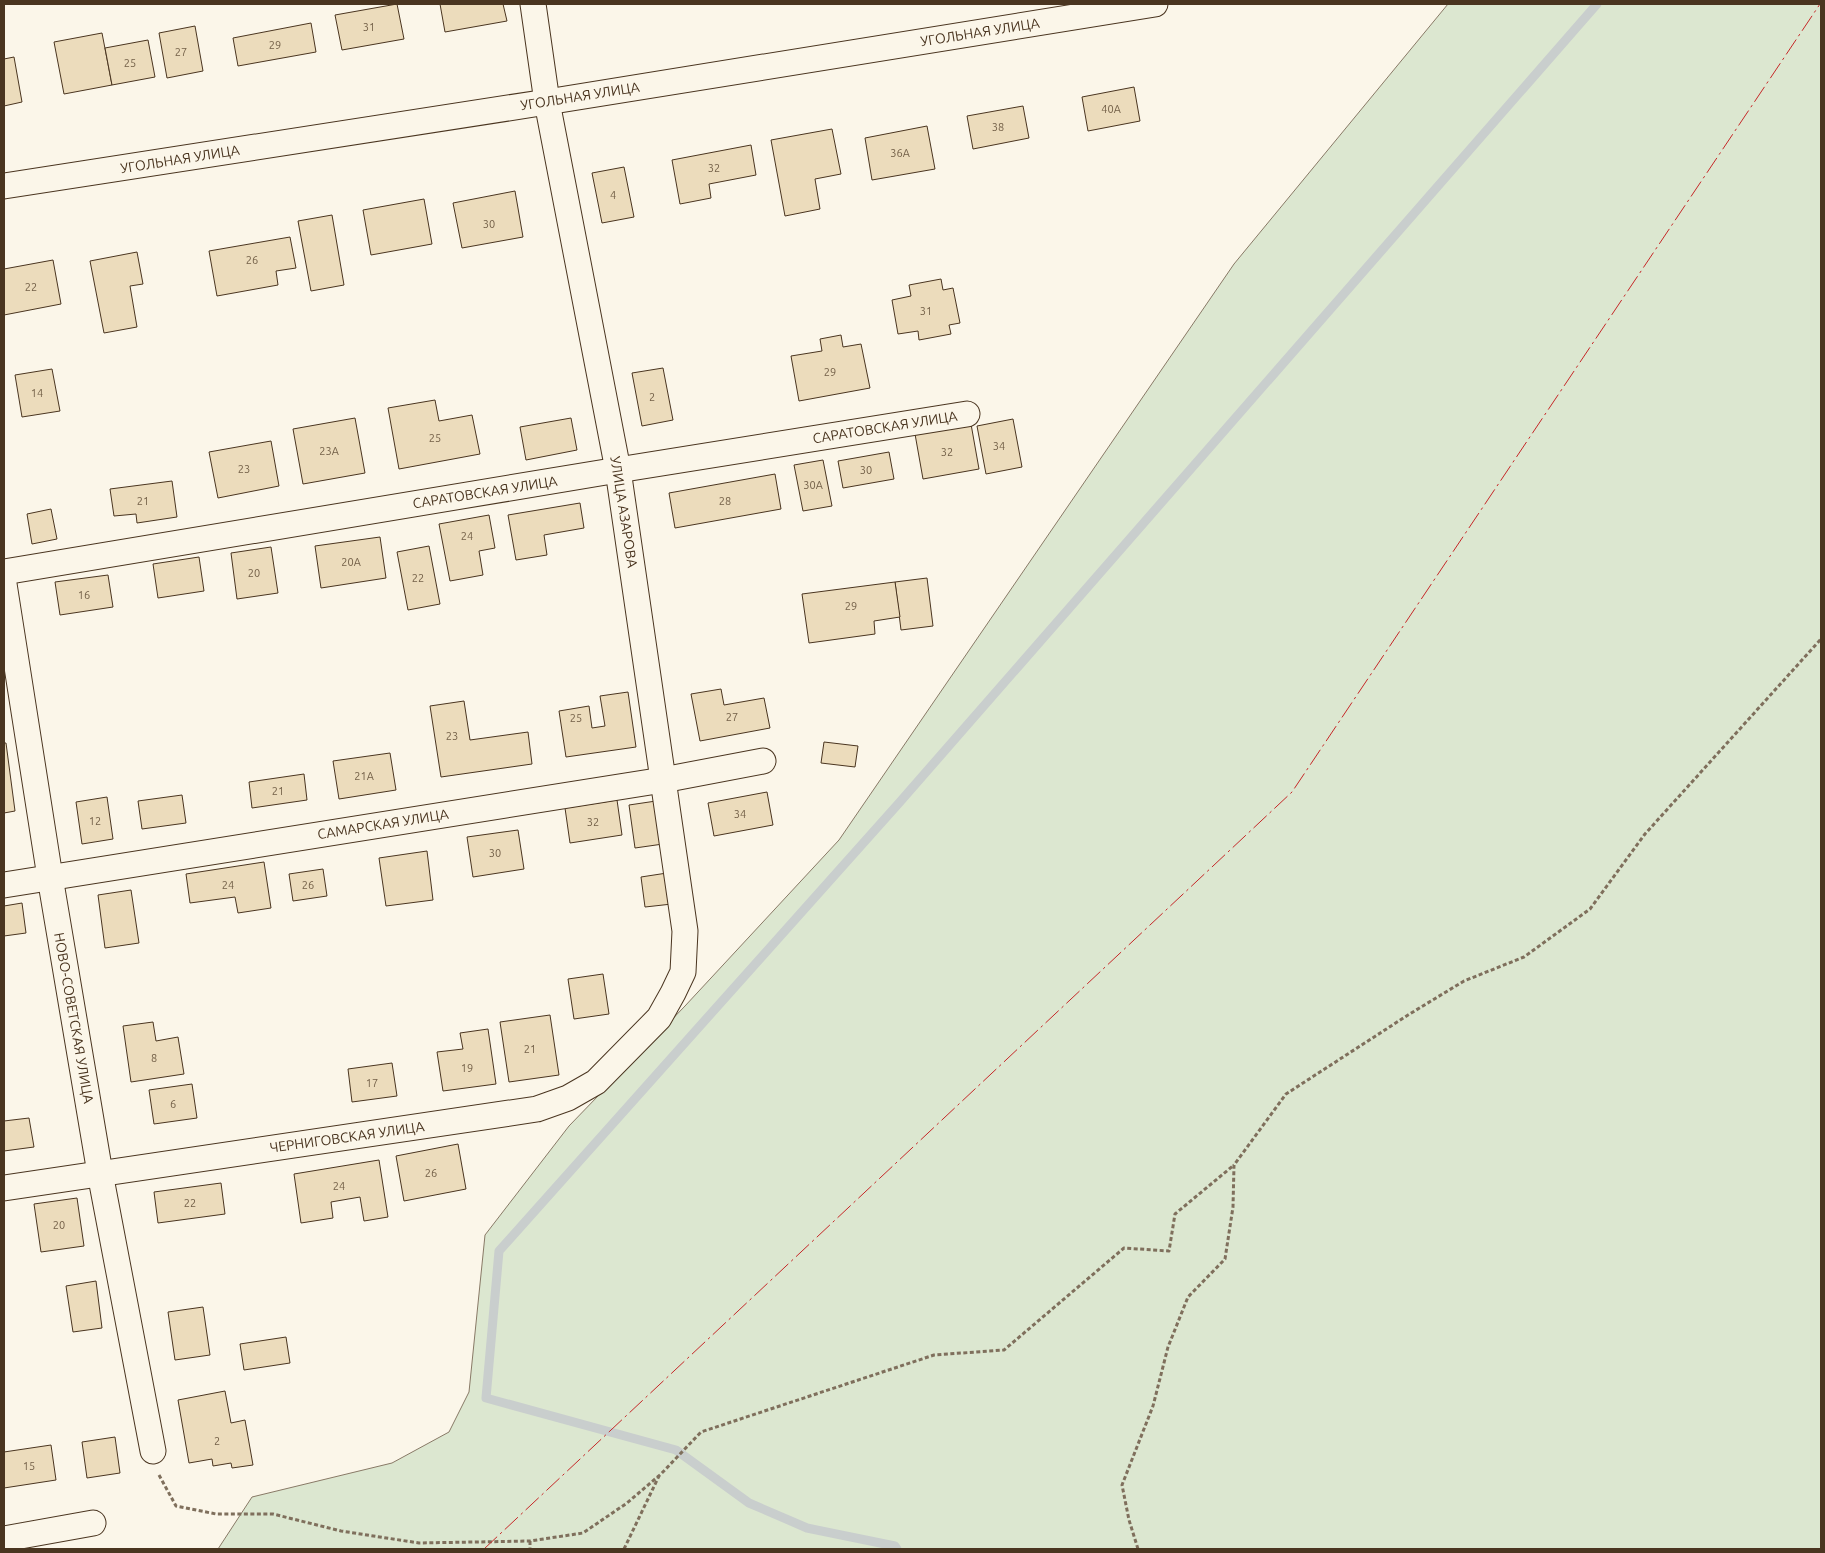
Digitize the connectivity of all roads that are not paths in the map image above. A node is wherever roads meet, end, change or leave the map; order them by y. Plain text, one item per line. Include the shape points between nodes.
1 (533, 4) edge
2 (1148, 4) edge
3 (547, 102) junction
4 (4, 186) edge
5 (967, 414) dead end
6 (618, 470) junction
7 (4, 572) edge
8 (4, 584) edge
9 (763, 762) dead end
10 (663, 780) junction
11 (50, 878) junction
12 (4, 884) edge
13 (659, 1018) joint
14 (100, 1173) junction
15 (4, 1188) edge
16 (155, 1460) road end
17 (93, 1523) dead end
18 (4, 1539) edge

1 - 3 street, УЛИЦА АЗАРОВА
2 - 3 street, УГОЛЬНАЯ УЛИЦА
3 - 4 street, УГОЛЬНАЯ УЛИЦА
3 - 6 street, УЛИЦА АЗАРОВА
5 - 6 street, САРАТОВСКАЯ УЛИЦА
6 - 7 street, САРАТОВСКАЯ УЛИЦА
6 - 10 street, УЛИЦА АЗАРОВА
8 - 11 street, НОВО-СОВЕТСКАЯ УЛИЦА
9 - 10 street, САМАРСКАЯ УЛИЦА
10 - 11 street, САМАРСКАЯ УЛИЦА
10 - 13 street, УЛИЦА АЗАРОВА via 685,931 683,972
11 - 12 street, САМАРСКАЯ УЛИЦА
11 - 14 street, НОВО-СОВЕТСКАЯ УЛИЦА
13 - 14 street, ЧЕРНИГОВСКАЯ УЛИЦА via 596,1082 568,1098 537,1109
14 - 15 street, ЧЕРНИГОВСКАЯ УЛИЦА
14 - 16 street, НОВО-СОВЕТСКАЯ УЛИЦА
17 - 18 street

